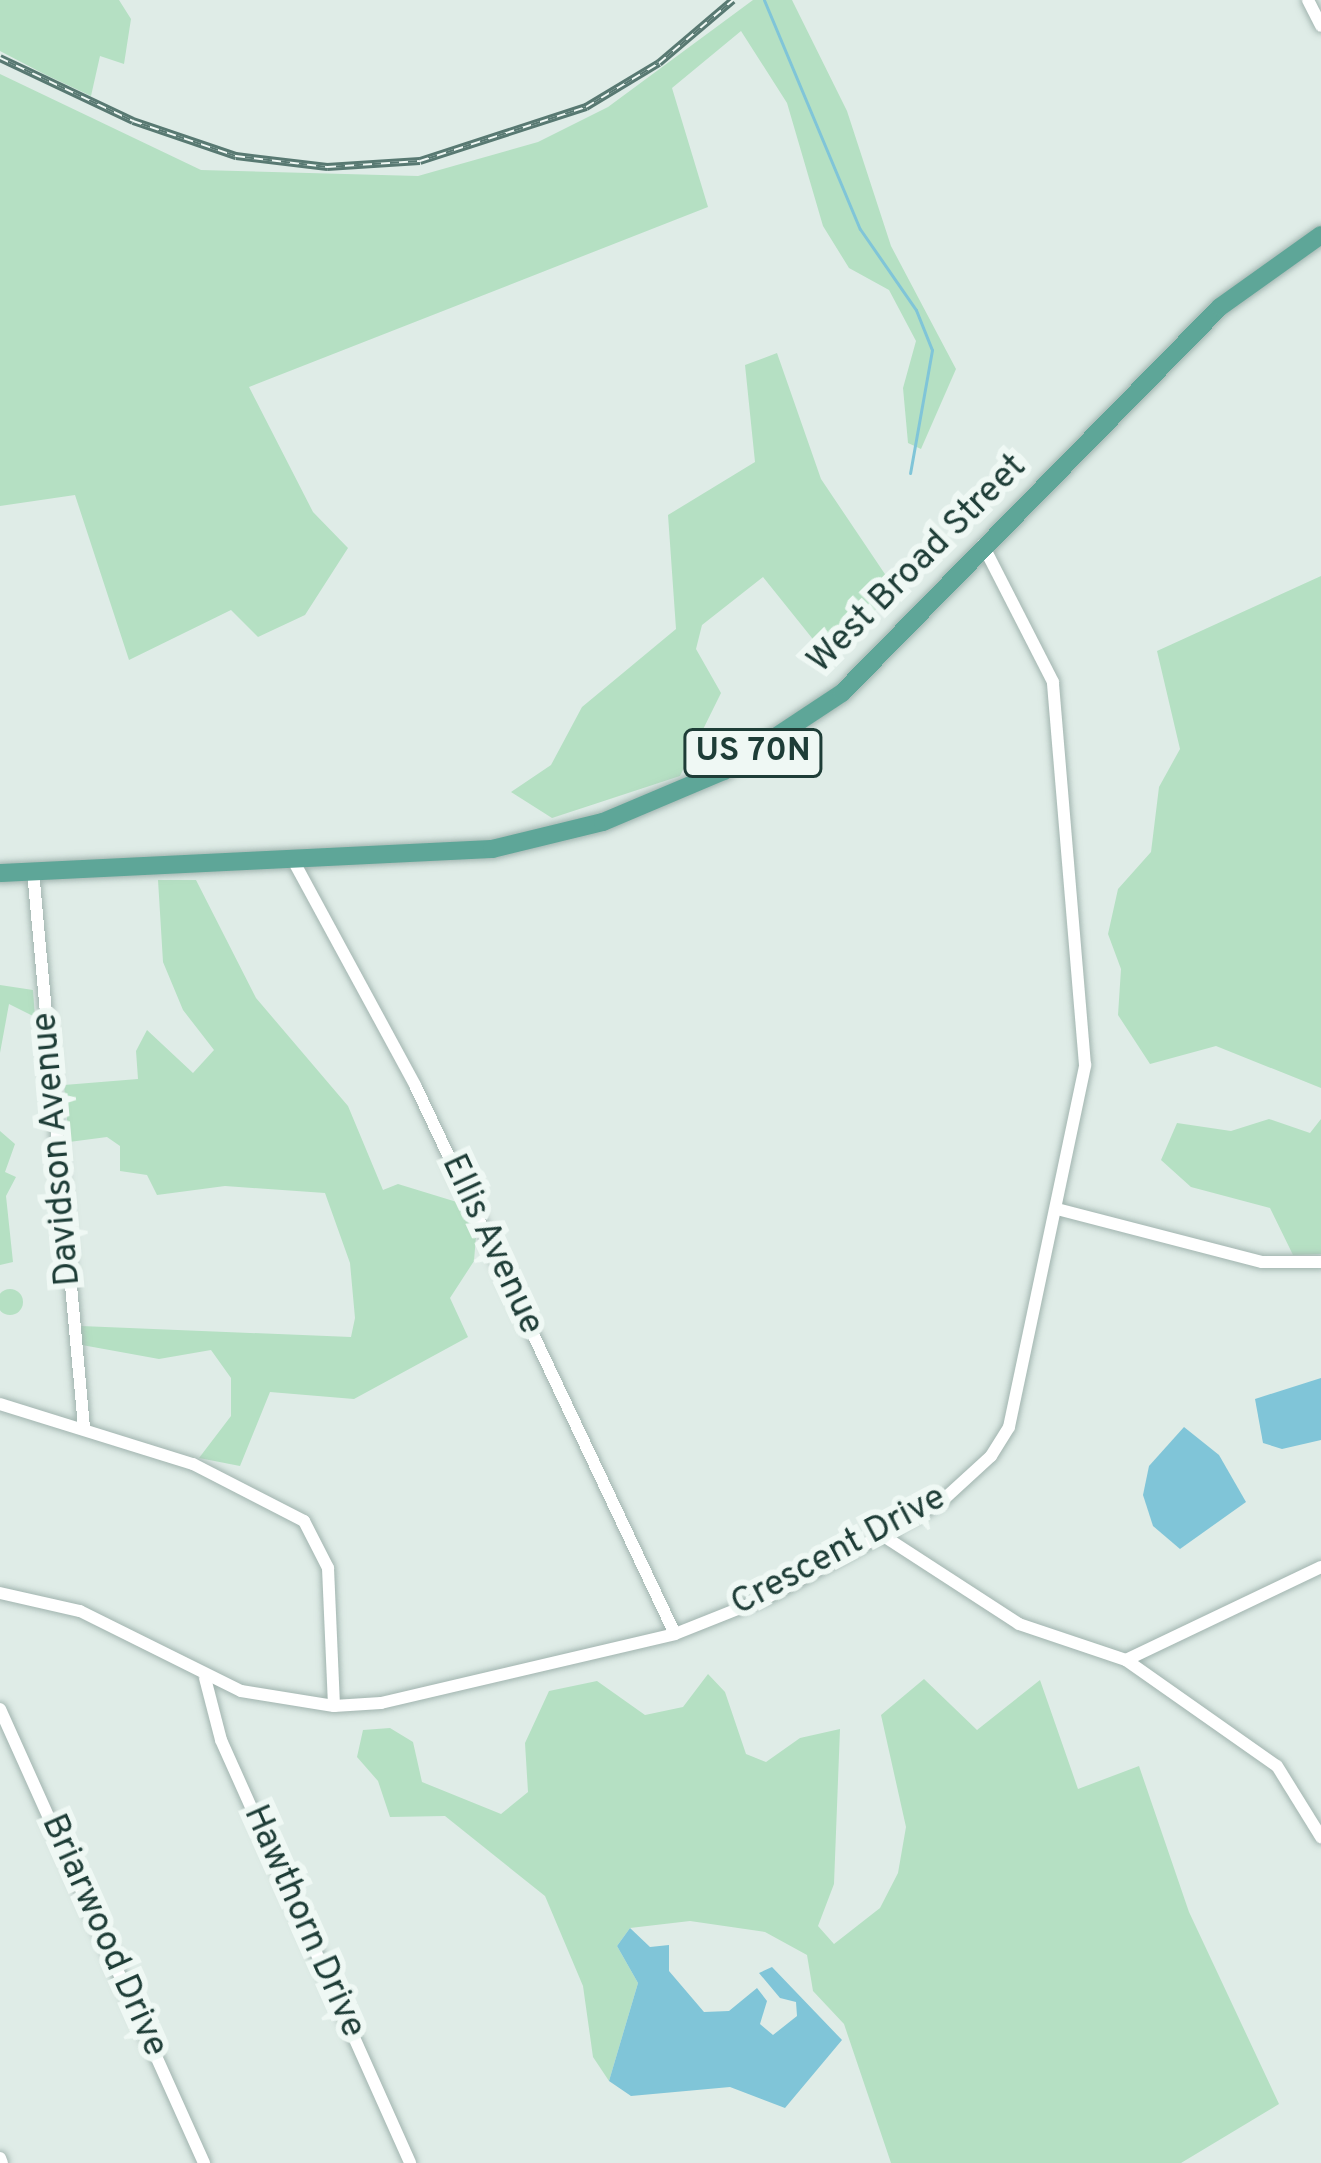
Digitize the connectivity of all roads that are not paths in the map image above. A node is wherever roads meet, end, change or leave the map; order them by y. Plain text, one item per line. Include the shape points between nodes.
1 (1308, 0) edge
2 (1321, 26) edge
3 (1321, 236) edge
4 (983, 545) junction
5 (293, 862) junction
6 (33, 872) junction
7 (0, 873) edge
8 (1057, 1209) junction
9 (1321, 1262) edge
10 (0, 1404) edge
11 (84, 1427) junction
12 (882, 1534) junction
13 (1321, 1567) edge
14 (0, 1593) edge
15 (675, 1634) junction
16 (1126, 1660) junction
17 (205, 1678) junction
18 (334, 1706) junction
19 (0, 1709) edge
20 (1321, 1837) edge
21 (205, 2163) edge
22 (410, 2163) edge

1 - 2 street
3 - 4 main road, West Broad Street / US 70N via 1220,307
4 - 5 main road, West Broad Street / US 70N via 842,693 684,789 603,822 492,849
4 - 8 street, Crescent Drive via 1053,682 1064,752 1085,1065
5 - 6 main road, West Broad Street / US 70N
5 - 15 street, Ellis Avenue via 415,1085
6 - 7 main road, West Broad Street / US 70N
6 - 11 street, Davidson Avenue
8 - 9 street via 1262,1262
8 - 12 street, Crescent Drive via 1009,1427 970,1479
10 - 11 street
11 - 18 street via 193,1464 304,1521 328,1568
12 - 15 street, Crescent Drive via 769,1597
12 - 16 street via 1018,1624
13 - 16 street
14 - 17 street, Crescent Drive via 80,1611
15 - 18 street, Crescent Drive
16 - 20 street via 1277,1766
17 - 18 street, Crescent Drive via 278,1701
17 - 22 street, Hawthorn Drive via 221,1740
19 - 21 street, Briarwood Drive

